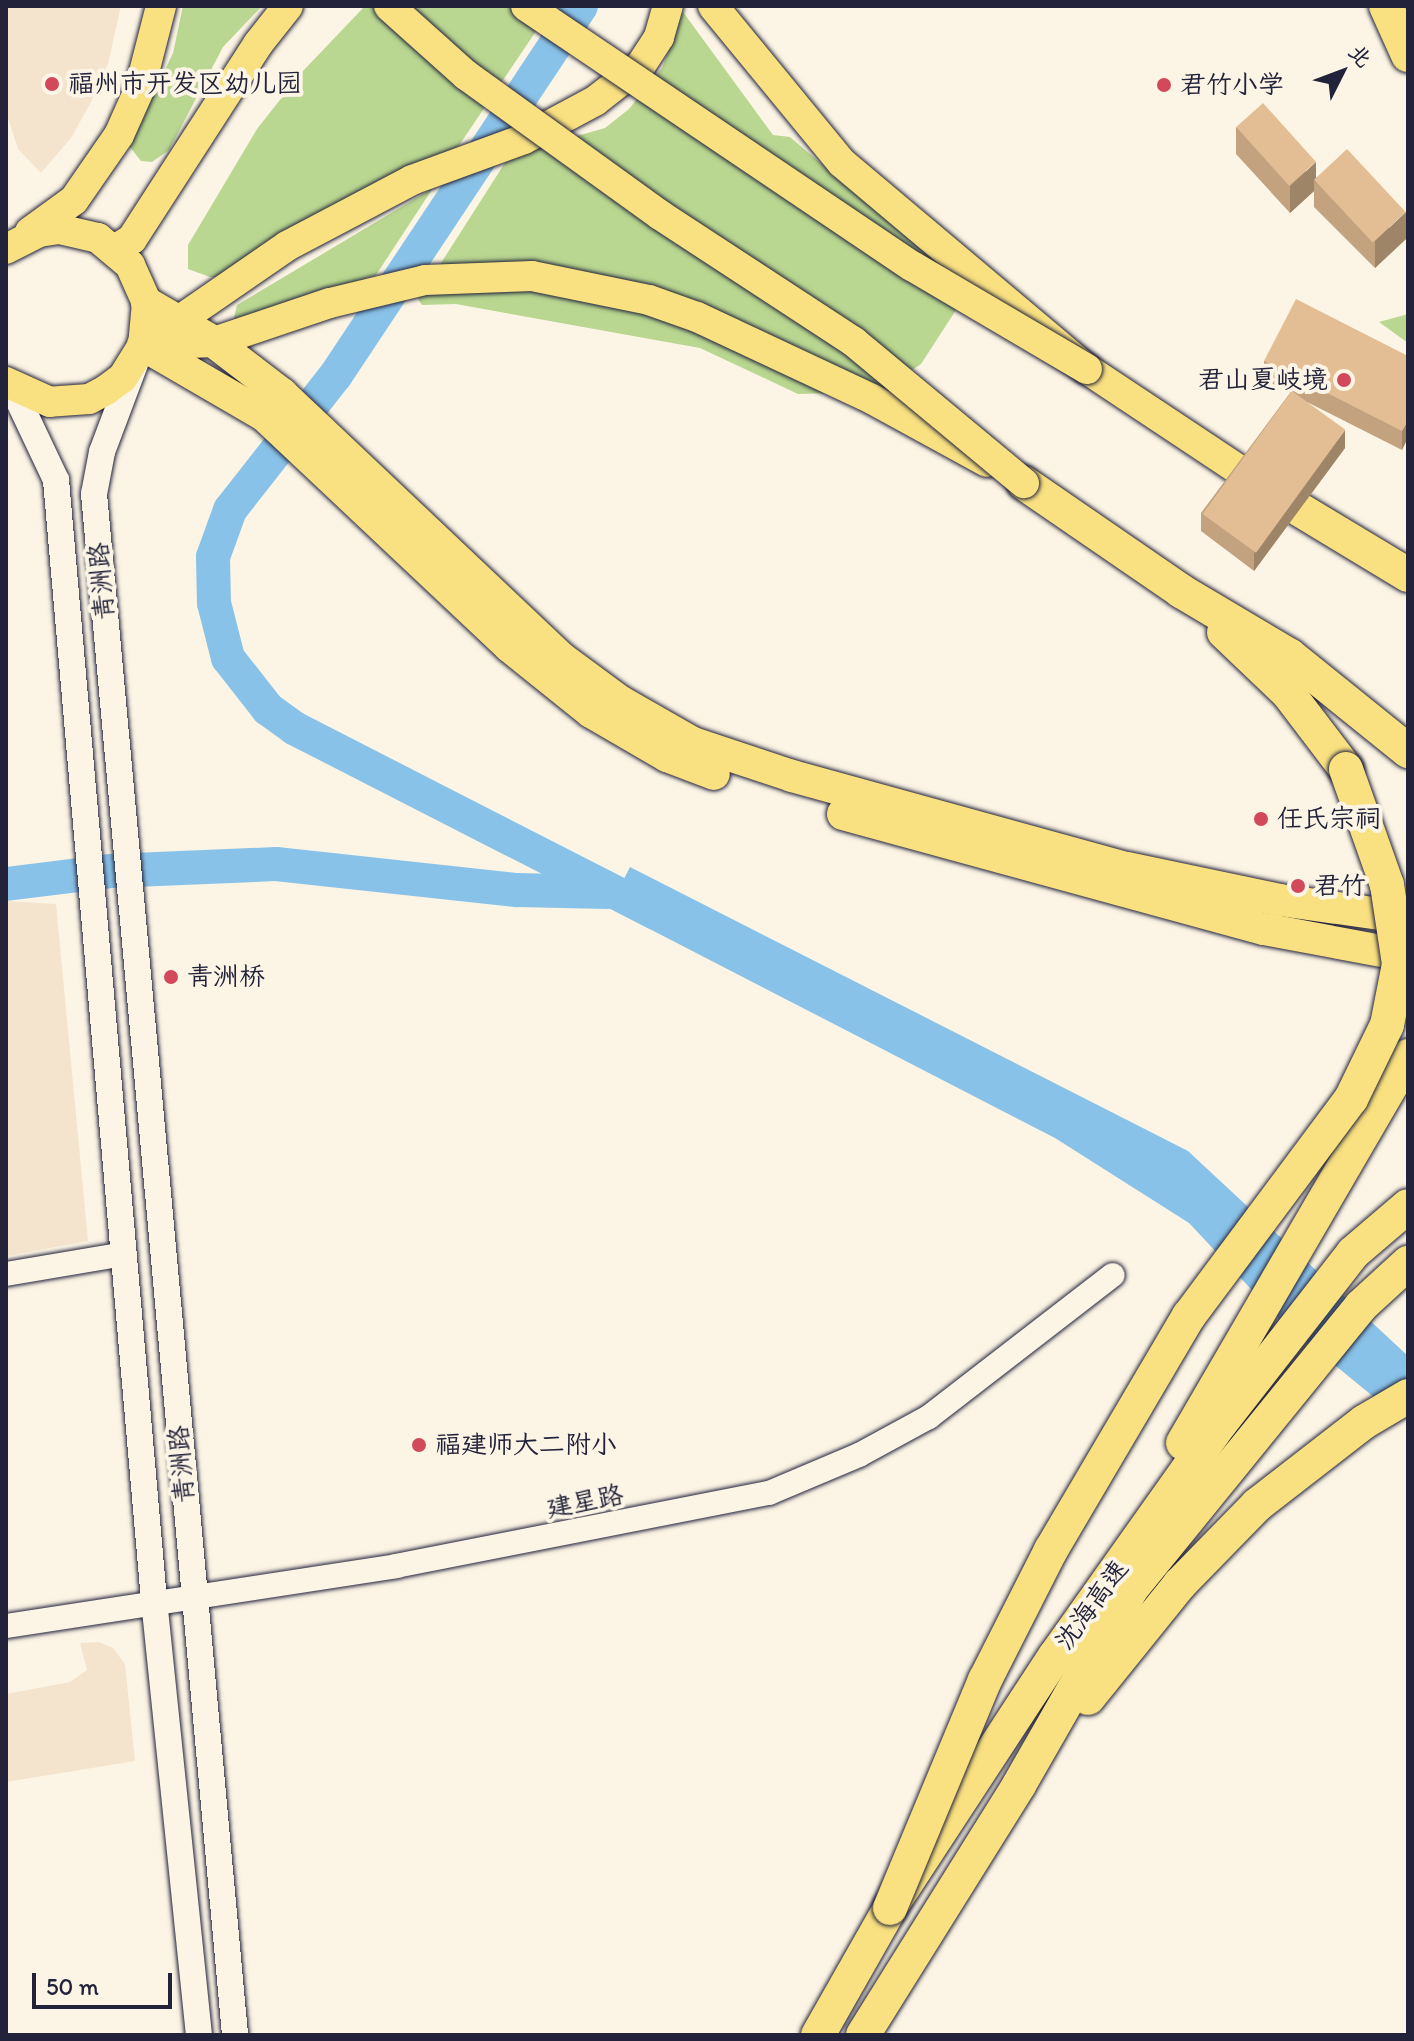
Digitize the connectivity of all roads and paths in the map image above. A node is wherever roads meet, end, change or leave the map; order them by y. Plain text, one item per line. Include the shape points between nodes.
1 (161, 6) edge
2 (288, 6) edge
3 (389, 6) edge
4 (526, 6) edge
5 (668, 6) edge
6 (713, 6) edge
7 (1386, 6) edge
8 (1408, 55) edge
9 (6, 249) edge
10 (116, 249) junction
11 (147, 303) junction
12 (179, 320) junction
13 (214, 342) junction
14 (143, 345) junction
15 (1087, 369) junction
16 (8, 386) edge
17 (273, 405) junction
18 (332, 461) junction
19 (1024, 483) junction
20 (1287, 502) joint
21 (1408, 575) edge
22 (1181, 591) junction
23 (1408, 751) edge
24 (1408, 918) edge
25 (1408, 956) edge
26 (1408, 1056) edge
27 (1408, 1206) edge
28 (124, 1254) junction
29 (1408, 1263) edge
30 (6, 1274) edge
31 (1113, 1275) dead end
32 (167, 1306) junction
33 (128, 1308) junction
34 (1408, 1396) edge
35 (1408, 1419) edge
36 (1257, 1505) junction
37 (195, 1595) junction
38 (154, 1600) junction
39 (6, 1626) edge
40 (1055, 1656) junction
41 (1019, 1785) junction
42 (890, 1908) junction
43 (199, 2035) edge
44 (235, 2035) edge
45 (818, 2035) edge
46 (863, 2035) edge

1 - 9 main road via 140,88 119,135 74,200
2 - 10 main road via 132,239
3 - 19 main road, bridge via 479,84 660,215 854,342
4 - 15 main road, bridge via 912,266
5 - 12 main road via 659,37 641,65 595,101 524,139 412,180 287,246
6 - 15 main road, bridge via 842,163
7 - 8 highway
9 - 10 main road via 39,232 59,229 79,231
10 - 11 main road via 135,274
11 - 12 highway
11 - 14 main road
12 - 13 highway
12 - 14 main road
13 - 14 main road
13 - 17 highway
13 - 19 main road, bridge via 330,303 425,280 532,276 649,300 697,317 872,399
14 - 16 main road via 122,378 89,399 50,402
14 - 17 highway
14 - 32 main road, 青洲路 via 106,441 94,494
15 - 20 main road
16 - 28 main road, 青洲路 via 56,480
17 - 18 highway
18 - 24 highway via 561,658 621,702 693,743 752,765 1127,868 1280,900
18 - 25 highway via 553,683 667,756 734,782 1104,888 1309,941
19 - 22 highway
20 - 21 highway
22 - 23 highway via 1289,655
22 - 42 highway, bridge via 1288,693 1346,769 1387,885 1399,964 1387,1025 1351,1099 1189,1316 1051,1550 985,1680
26 - 40 highway
27 - 40 highway, 沈海高速 via 1343,1265 1220,1424
28 - 30 street
28 - 33 main road, 青洲路
29 - 41 highway, 沈海高速 via 1361,1306 1132,1588
31 - 37 street, 建星路 via 929,1417 793,1485 561,1536
32 - 33 main road
32 - 37 main road, 青洲路
33 - 38 main road, 青洲路
34 - 36 highway via 1364,1422
35 - 36 highway
36 - 41 highway via 1180,1584
37 - 38 street, 建星路
37 - 44 main road, 青洲路
38 - 39 street, 建星路
38 - 43 main road, 青洲路
40 - 42 highway, 沈海高速, bridge
41 - 46 highway, 沈海高速
42 - 45 highway, 沈海高速

